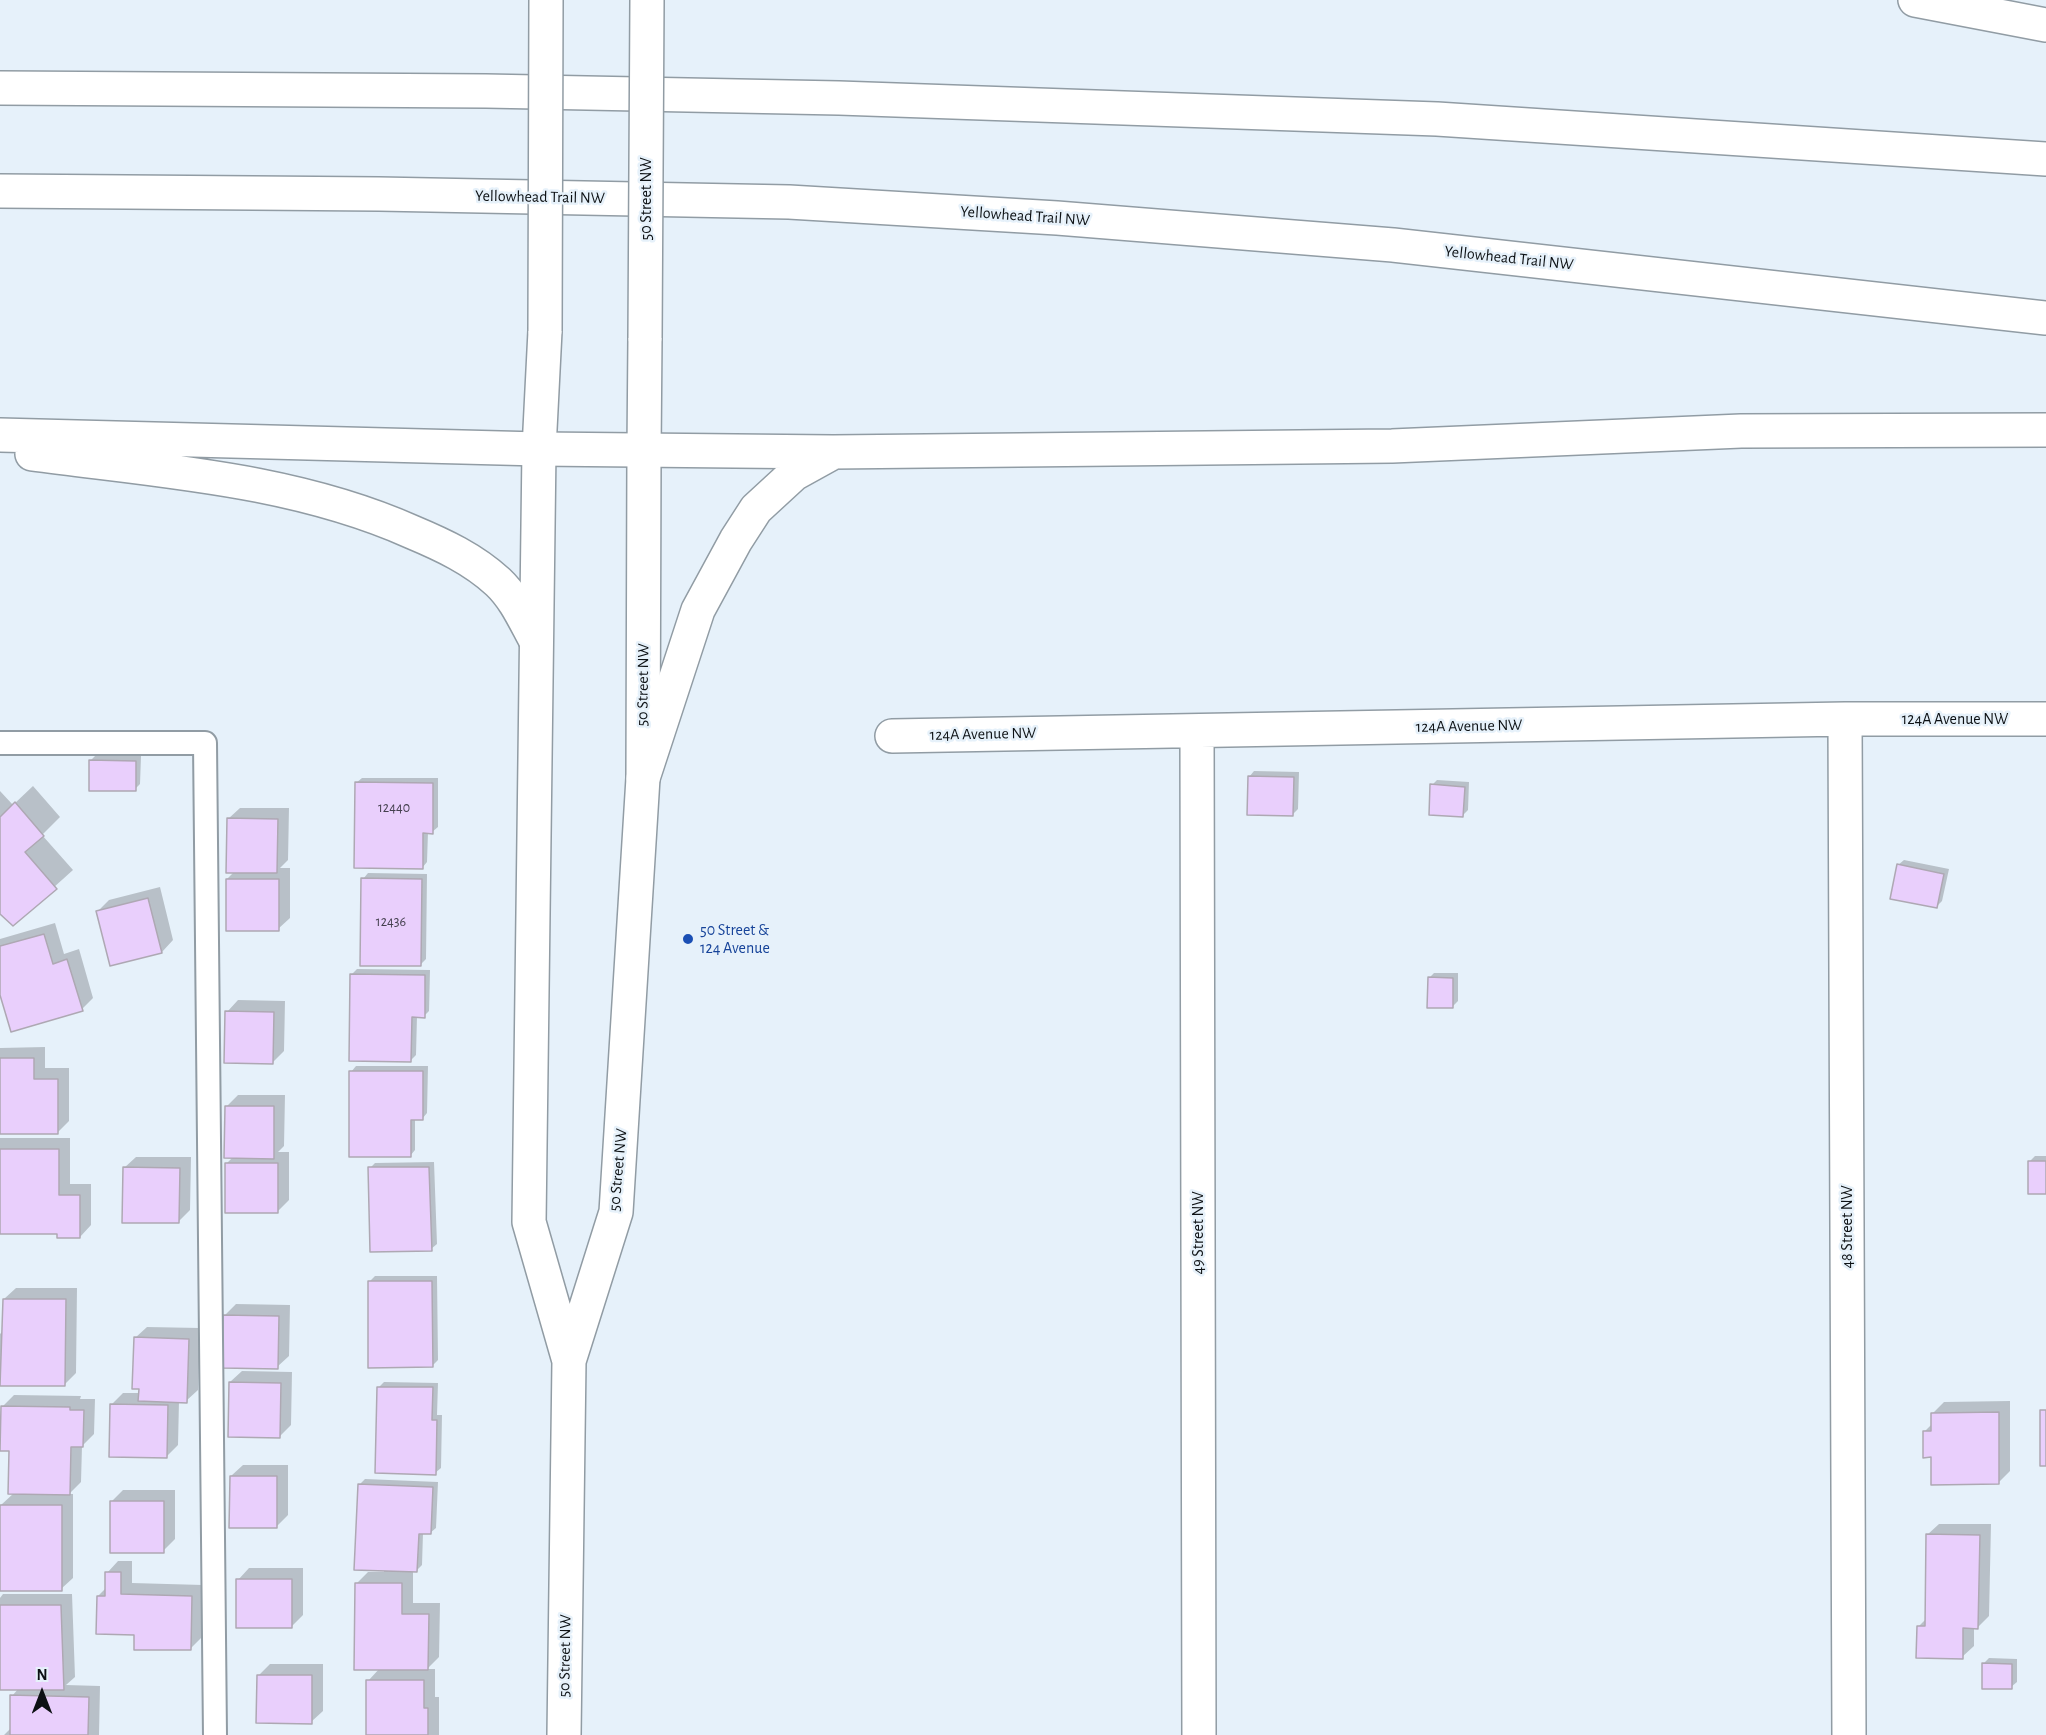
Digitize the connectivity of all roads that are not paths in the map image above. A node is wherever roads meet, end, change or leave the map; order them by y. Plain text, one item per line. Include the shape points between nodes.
1 (546, 0) edge
2 (647, 0) edge
3 (1915, 0) edge
4 (2046, 25) edge
5 (0, 88) edge
6 (2046, 159) edge
7 (0, 191) edge
8 (2046, 318) edge
9 (2046, 430) edge
10 (0, 435) edge
11 (539, 449) junction
12 (0, 450) edge
13 (644, 451) junction
14 (833, 452) junction
15 (535, 639) junction
16 (1845, 719) junction
17 (2046, 719) edge
18 (1197, 731) junction
19 (892, 736) dead end
20 (0, 743) edge
21 (643, 778) junction
22 (569, 1361) junction
23 (215, 1735) edge
24 (564, 1735) edge
25 (1199, 1735) edge
26 (1850, 1735) edge

1 - 11 main road, 50 Street NW, bridge via 545,331
2 - 13 main road, 50 Street NW, bridge
3 - 4 main road
5 - 6 main road via 875,99 1437,119
7 - 8 main road, Yellowhead Trail NW via 789,202 1034,216 1393,245
9 - 14 main road via 1741,431 1392,446
10 - 11 main road
11 - 13 main road
11 - 15 main road, 50 Street NW
12 - 15 main road via 257,485 381,518 475,563 516,604
13 - 14 main road
13 - 21 main road, 50 Street NW
14 - 21 main road via 794,474 756,509 736,540 698,610
15 - 22 main road, 50 Street NW via 529,1222
16 - 17 main road, 124A Avenue NW
16 - 18 main road, 124A Avenue NW
16 - 26 main road, 48 Street NW
18 - 19 main road, 124A Avenue NW
18 - 25 main road, 49 Street NW
20 - 23 lane via 205,743
21 - 22 main road, 50 Street NW via 616,1212
22 - 24 main road, 50 Street NW

